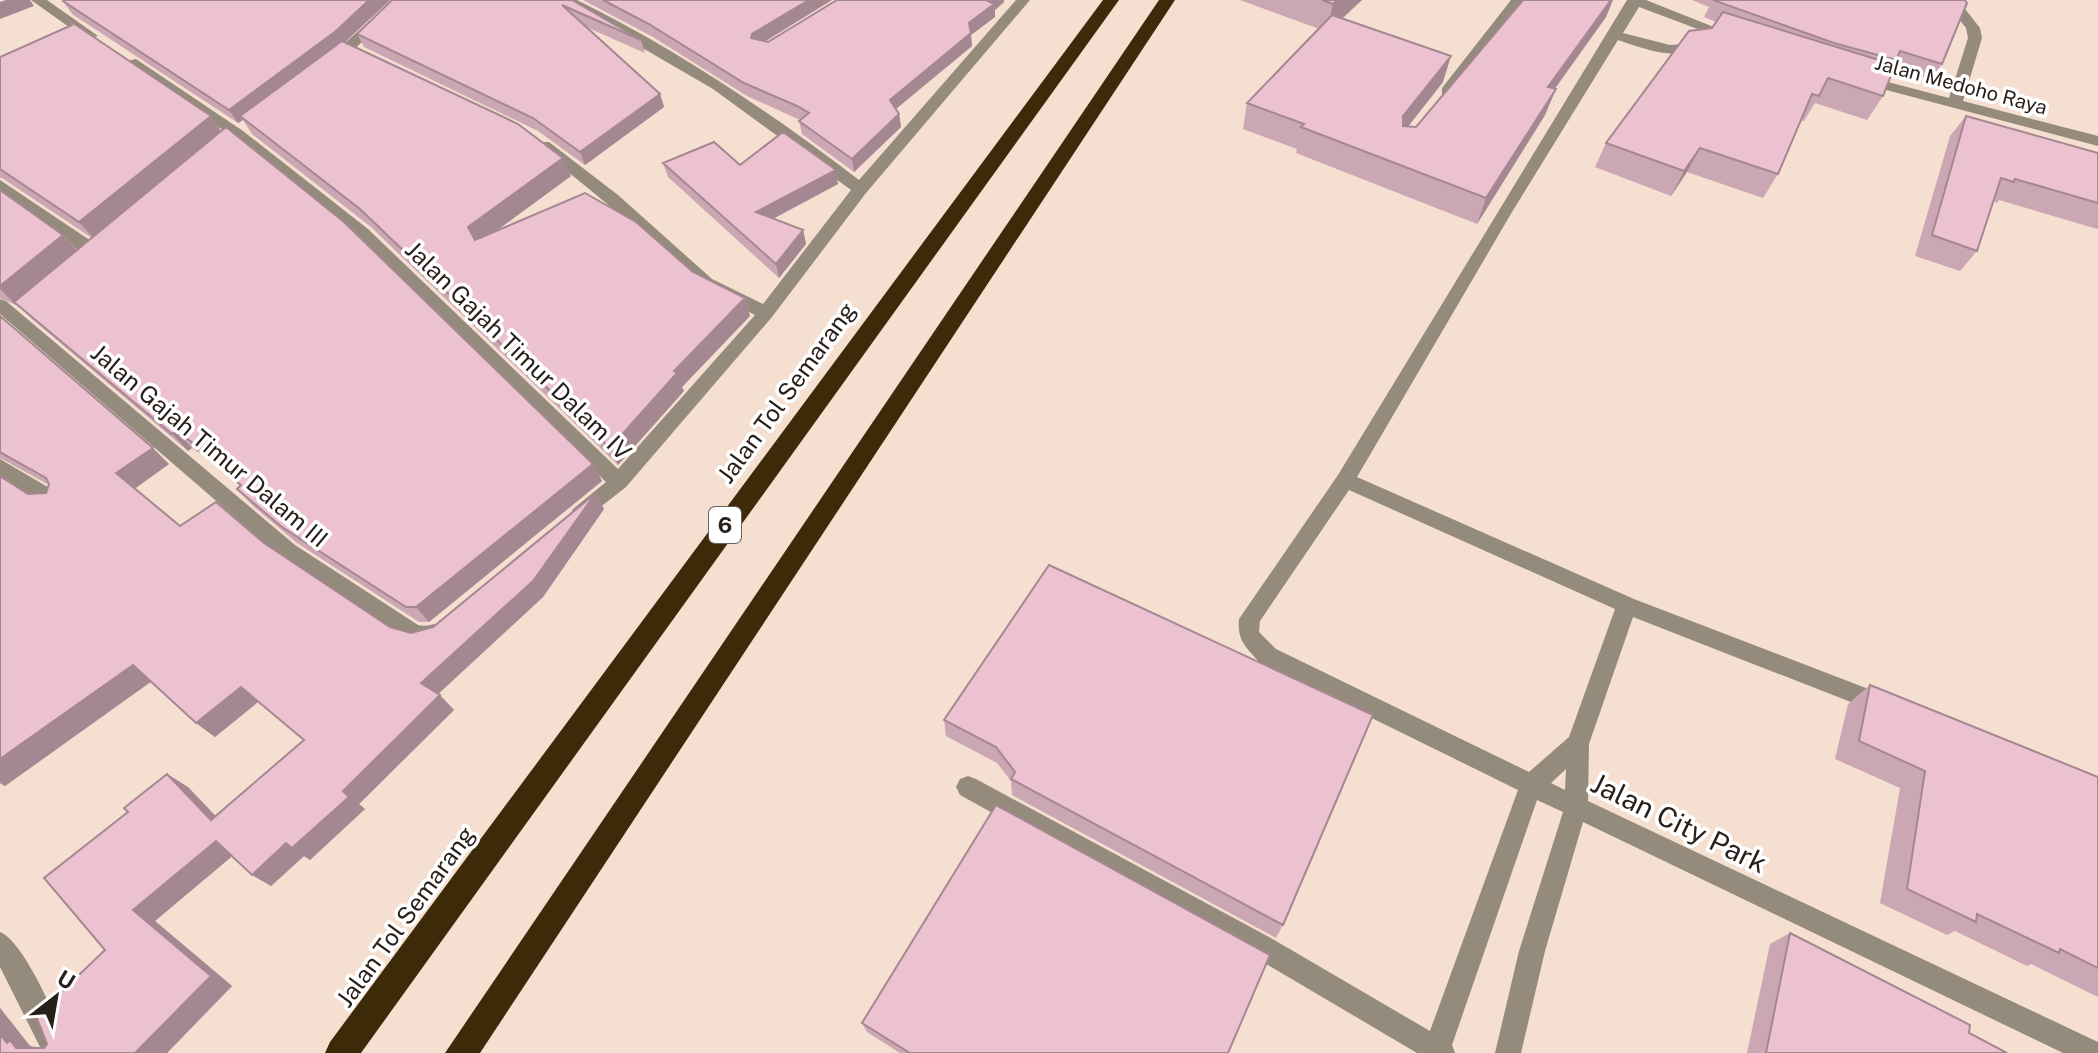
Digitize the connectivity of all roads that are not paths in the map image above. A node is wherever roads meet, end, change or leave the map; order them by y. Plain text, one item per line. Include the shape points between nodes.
1 (38, 0) edge
2 (401, 0) edge
3 (567, 0) edge
4 (1023, 0) edge
5 (1111, 0) edge
6 (1167, 0) edge
7 (1518, 0) edge
8 (1635, 0) edge
9 (1951, 0) edge
10 (76, 4) edge
11 (56, 12) junction
12 (1707, 27) junction
13 (1615, 35) junction
14 (1744, 41) edge
15 (350, 49) junction
16 (366, 55) edge
17 (325, 68) edge
18 (1846, 74) edge
19 (1439, 101) edge
20 (1954, 105) junction
21 (532, 137) edge
22 (2098, 141) edge
23 (0, 185) edge
24 (860, 189) junction
25 (94, 251) edge
26 (15, 310) edge
27 (766, 313) junction
28 (0, 332) edge
29 (0, 466) edge
30 (1345, 480) junction
31 (619, 482) junction
32 (56, 502) edge
33 (560, 532) edge
34 (1627, 605) junction
35 (453, 621) edge
36 (1901, 712) edge
37 (1578, 744) junction
38 (1531, 785) junction
39 (968, 787) dead end
40 (1576, 807) junction
41 (0, 945) edge
42 (1438, 1052) edge
43 (57, 1053) edge
44 (341, 1053) edge
45 (461, 1053) edge
46 (1508, 1053) edge
47 (2092, 1053) edge

1 - 11 street, Jalan Gajah Timur Dalam IV
2 - 15 street
3 - 24 street via 627,29
4 - 24 street, Jalan Gajah Timur Dalam IV
5 - 44 highway, Jalan Tol Semarang / 6
6 - 45 highway
7 - 19 street
8 - 12 street
8 - 13 street
9 - 20 street via 1975,38
10 - 11 street
11 - 31 street, Jalan Gajah Timur Dalam IV via 238,134 362,233
12 - 13 street via 1694,46 1682,49
12 - 14 street
13 - 30 street
15 - 16 street
15 - 17 street
18 - 20 street, Jalan Medoho Raya
20 - 22 street, Jalan Medoho Raya
21 - 27 street via 590,180 706,283
23 - 25 street
24 - 27 street, Jalan Gajah Timur Dalam IV
26 - 28 street
26 - 35 street, Jalan Gajah Timur Dalam III via 288,551 413,633 425,636
27 - 31 street, Jalan Gajah Timur Dalam IV
29 - 32 street
30 - 34 street
30 - 38 street, Jalan City Park via 1250,619 1248,635 1268,656
31 - 33 street
34 - 36 street
34 - 37 street
37 - 38 street
37 - 40 street
38 - 40 street, Jalan City Park
38 - 42 street
39 - 42 street via 1260,946
40 - 46 street via 1532,951
40 - 47 street, Jalan City Park
41 - 43 street

